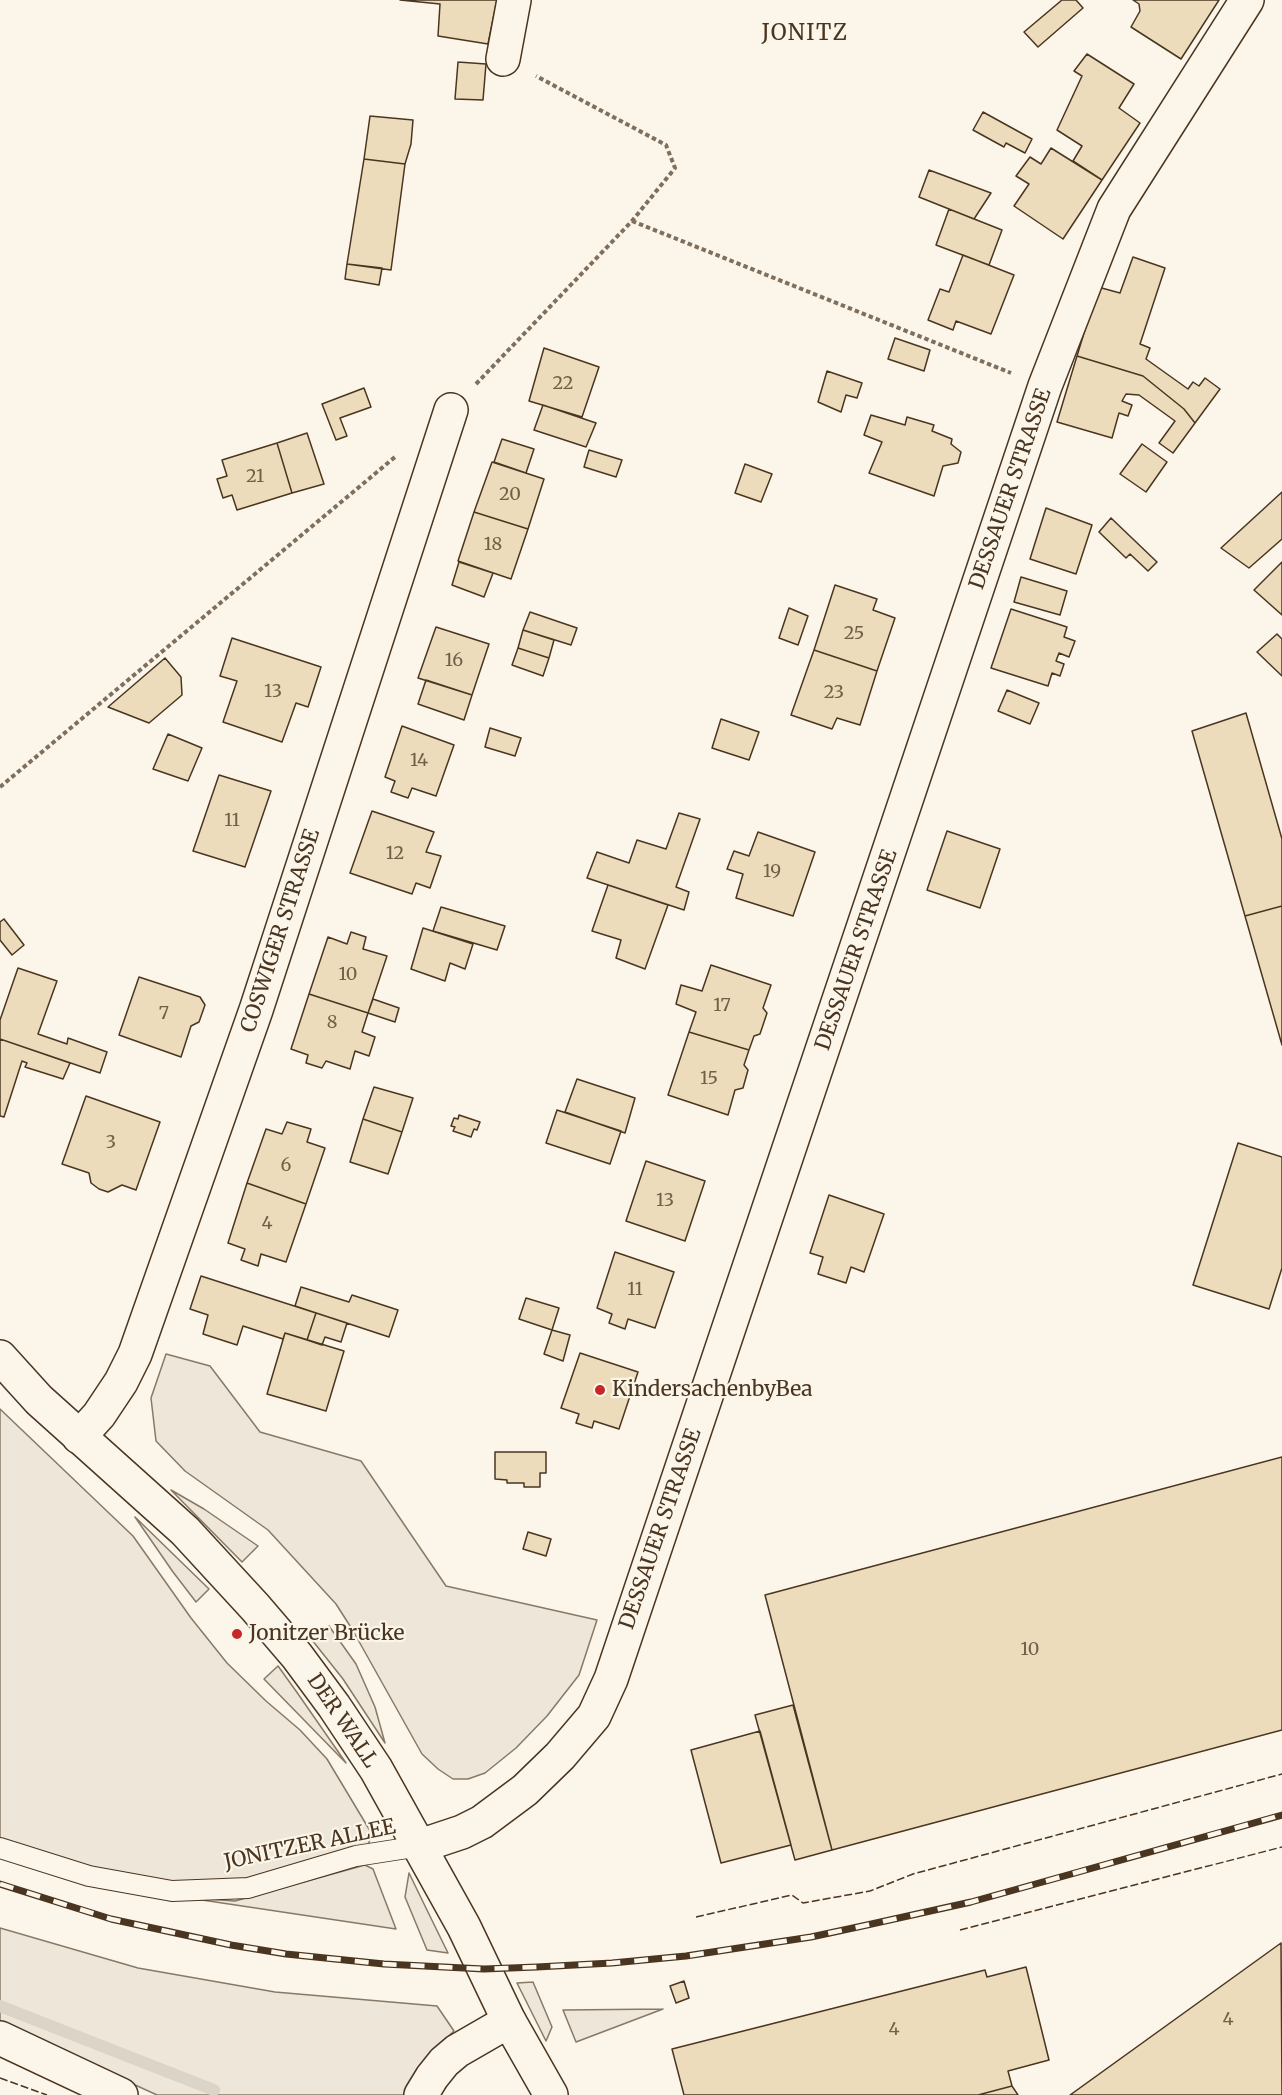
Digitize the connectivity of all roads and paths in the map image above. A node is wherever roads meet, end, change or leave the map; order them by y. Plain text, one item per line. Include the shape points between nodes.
1 (514, 0) edge
2 (1247, 0) edge
3 (503, 59) joint
4 (632, 221) junction
5 (1045, 387) junction
6 (451, 410) joint
7 (396, 456) dead end
8 (0, 787) edge
9 (0, 1357) edge
10 (79, 1437) junction
11 (420, 1846) junction
12 (0, 1848) edge
13 (509, 2021) junction
14 (0, 2038) edge
15 (121, 2095) edge
16 (421, 2095) edge
17 (551, 2095) edge

1 - 3 street
2 - 5 street, DESSAUER STRASSE via 1114,209
3 - 4 path via 666,145 675,168
4 - 5 path
4 - 6 path
5 - 11 street, DESSAUER STRASSE via 611,1679 594,1716 525,1790 482,1822
6 - 10 street, COSWIGER STRASSE via 256,1010 135,1354 122,1382
7 - 8 path
9 - 10 street, DER WALL
10 - 11 street, DER WALL via 185,1531 297,1656 376,1769
11 - 12 lane, JONITZER ALLEE via 356,1856 248,1887 172,1892 88,1876
11 - 13 street, DER WALL
13 - 16 street via 444,2062
13 - 17 street, DER WALL
14 - 15 street

